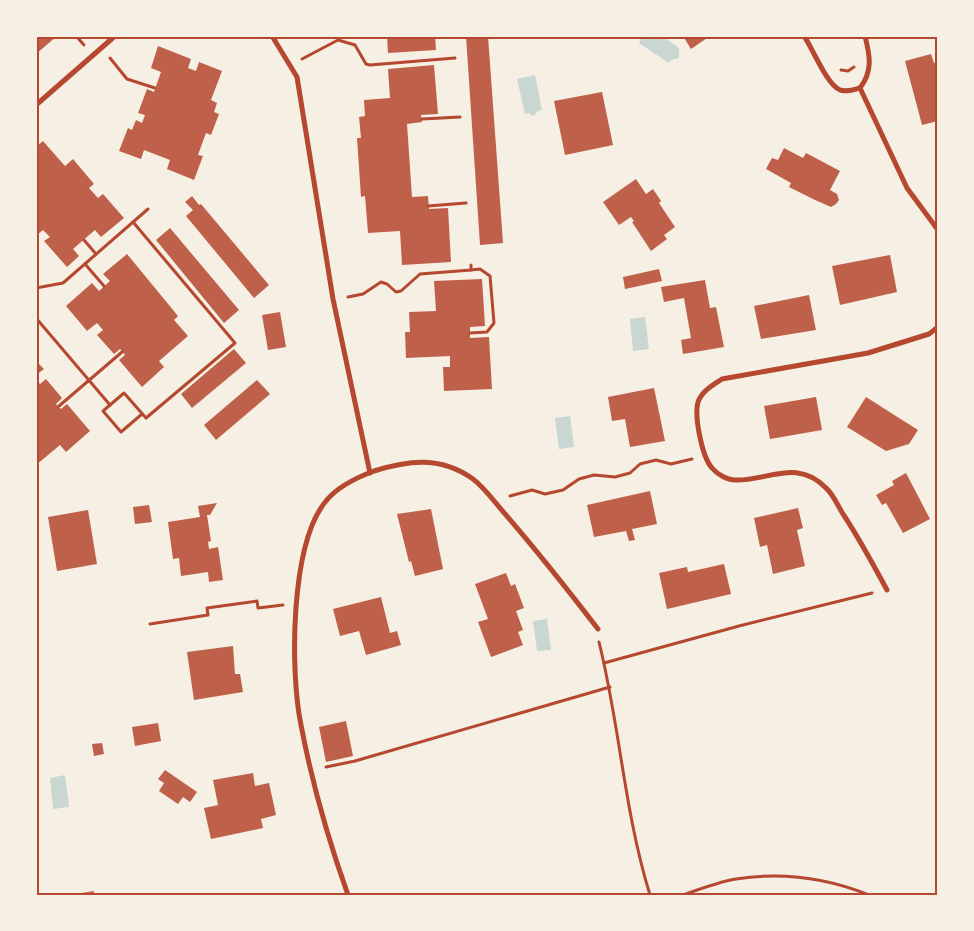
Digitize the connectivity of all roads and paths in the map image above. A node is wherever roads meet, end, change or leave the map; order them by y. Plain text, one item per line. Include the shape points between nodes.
1 (115, 36) edge
2 (272, 36) edge
3 (804, 36) edge
4 (865, 36) edge
5 (102, 48) junction
6 (314, 51) dead end
7 (869, 53) junction
8 (455, 58) dead end
9 (821, 63) junction
10 (155, 88) dead end
11 (860, 88) junction
12 (36, 105) edge
13 (460, 117) dead end
14 (422, 119) dead end
15 (466, 203) dead end
16 (428, 206) dead end
17 (148, 209) dead end
18 (133, 222) junction
19 (938, 230) edge
20 (84, 240) dead end
21 (96, 254) junction
22 (85, 264) junction
23 (471, 265) dead end
24 (471, 270) junction
25 (104, 286) dead end
26 (36, 288) edge
27 (333, 299) junction
28 (36, 318) edge
29 (938, 327) edge
30 (470, 333) dead end
31 (122, 352) dead end
32 (89, 380) junction
33 (110, 405) junction
34 (58, 406) dead end
35 (142, 414) junction
36 (687, 460) dead end
37 (370, 473) junction
38 (499, 507) junction
39 (887, 590) joint
40 (278, 604) dead end
41 (150, 624) dead end
42 (598, 629) joint
43 (604, 663) junction
44 (610, 686) junction
45 (310, 770) junction
46 (348, 895) edge
47 (650, 895) edge
48 (683, 895) edge
49 (870, 895) edge

1 - 5 street
2 - 27 street via 297,76
3 - 9 street
4 - 7 street
5 - 10 path via 127,79
5 - 12 street
6 - 8 path via 338,40 355,44 370,66
7 - 9 path via 848,71
7 - 11 street via 869,76
9 - 11 street via 839,90
11 - 19 street via 907,188
13 - 14 path
15 - 16 path
17 - 18 path
18 - 21 path
18 - 35 path via 235,343 146,418
20 - 21 path
21 - 22 path
22 - 25 path
22 - 26 path via 63,282
23 - 24 path
24 - 27 path via 420,274 396,292 381,282 363,294
24 - 30 path via 480,269 490,276 494,323 487,332
27 - 37 street
28 - 32 path
29 - 39 street via 930,334 868,353 722,379 706,390 696,415 705,456 711,468 722,476 735,480 788,471 808,476 826,488
31 - 32 path
32 - 33 path
32 - 34 path
33 - 35 path via 124,393
33 - 35 path via 103,411 121,432
36 - 38 path via 670,464 656,460 640,464 630,473 615,477 594,475 579,479 563,490 545,494 532,490 512,494
37 - 38 street via 414,460 434,462 474,479
37 - 45 street via 346,484 326,500 310,532 303,560 296,606 296,667 300,723
38 - 42 street via 541,554
39 - 43 path
40 - 41 path via 258,608 257,601 213,607 207,608 208,615
42 - 43 path
43 - 44 path
44 - 45 path via 364,758
44 - 47 path via 630,820
45 - 46 street
48 - 49 path via 734,880 789,877 823,880

